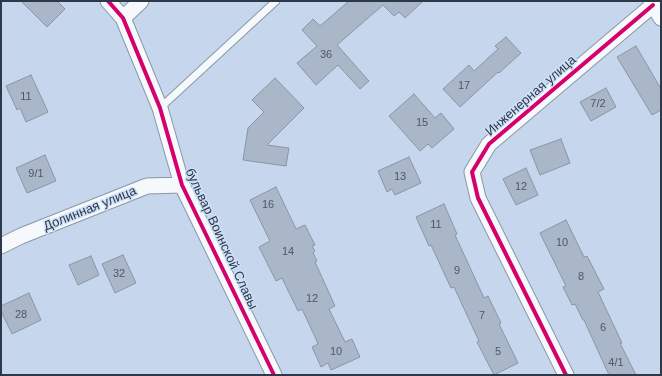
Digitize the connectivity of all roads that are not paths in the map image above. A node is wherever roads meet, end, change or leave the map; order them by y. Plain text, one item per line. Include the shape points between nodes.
1 (108, 1) edge
2 (141, 1) edge
3 (276, 1) edge
4 (652, 3) edge
5 (123, 18) junction
6 (661, 18) edge
7 (160, 108) junction
8 (182, 185) junction
9 (1, 246) edge
10 (274, 375) edge
11 (566, 375) edge

1 - 5 street, бульвар Воинской Славы
2 - 5 street
3 - 7 lane
4 - 6 street
4 - 11 street, Инженерная улица via 489,144 472,172 478,198
5 - 7 street, бульвар Воинской Славы
7 - 8 street, бульвар Воинской Славы
8 - 9 street, Долинная улица via 147,186
8 - 10 street, бульвар Воинской Славы

